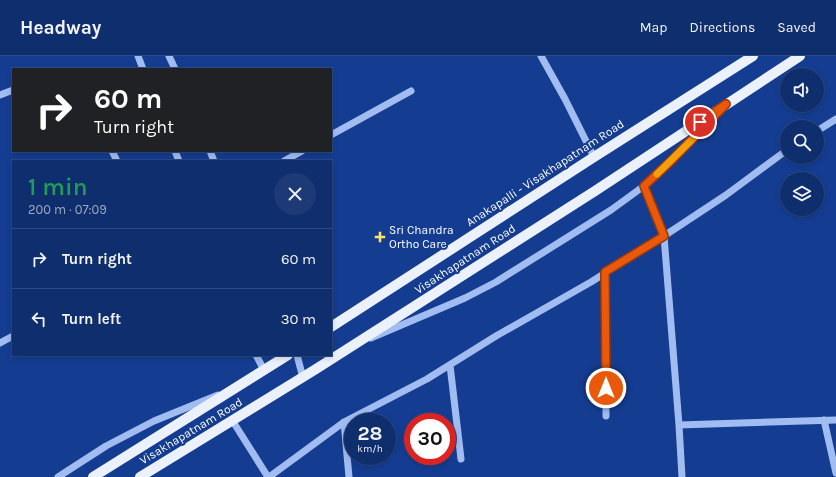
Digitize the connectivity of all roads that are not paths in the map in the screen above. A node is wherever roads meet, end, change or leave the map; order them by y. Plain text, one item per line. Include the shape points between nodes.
1 (138, 56) edge
2 (170, 56) edge
3 (541, 56) edge
4 (753, 56) edge
5 (800, 56) edge
6 (143, 68) edge
7 (175, 68) edge
8 (12, 90) edge
9 (411, 91) dead end
10 (0, 95) edge
11 (726, 104) junction
12 (836, 119) edge
13 (824, 127) edge
14 (332, 134) edge
15 (300, 152) edge
16 (780, 155) edge
17 (594, 157) junction
18 (286, 160) edge
19 (644, 186) junction
20 (664, 236) junction
21 (605, 272) junction
22 (332, 326) edge
23 (12, 337) edge
24 (0, 343) edge
25 (351, 347) junction
26 (257, 356) edge
27 (286, 356) edge
28 (297, 356) edge
29 (450, 364) junction
30 (264, 370) junction
31 (303, 378) junction
32 (234, 388) junction
33 (361, 413) edge
34 (606, 416) dead end
35 (232, 420) junction
36 (824, 420) junction
37 (836, 420) edge
38 (344, 422) edge
39 (679, 425) junction
40 (461, 459) dead end
41 (348, 465) edge
42 (836, 473) edge
43 (58, 477) edge
44 (93, 477) edge
45 (140, 477) edge
46 (269, 477) edge
47 (349, 477) edge
48 (682, 477) edge

1 - 6 street
2 - 7 street
3 - 17 street
4 - 17 main road, Anakapalli - Visakhapatnam Road
5 - 11 main road, Visakhapatnam Road
8 - 10 street
9 - 14 street
11 - 19 street
11 - 25 main road, Visakhapatnam Road
12 - 13 street
15 - 18 street
16 - 20 street
17 - 22 main road, Anakapalli - Visakhapatnam Road
19 - 20 street
19 - 25 street via 611,210 496,282
20 - 21 street
20 - 39 street
21 - 29 street
21 - 34 street
23 - 24 street
25 - 31 main road, Visakhapatnam Road
26 - 30 street
27 - 30 main road
28 - 31 street
29 - 33 street
29 - 40 street
30 - 32 main road
31 - 35 main road, Visakhapatnam Road
32 - 43 street via 154,421 106,446
32 - 44 main road
35 - 45 main road, Visakhapatnam Road
35 - 46 street
36 - 37 street
36 - 39 street
36 - 42 street
38 - 46 street
39 - 48 street
41 - 47 street

